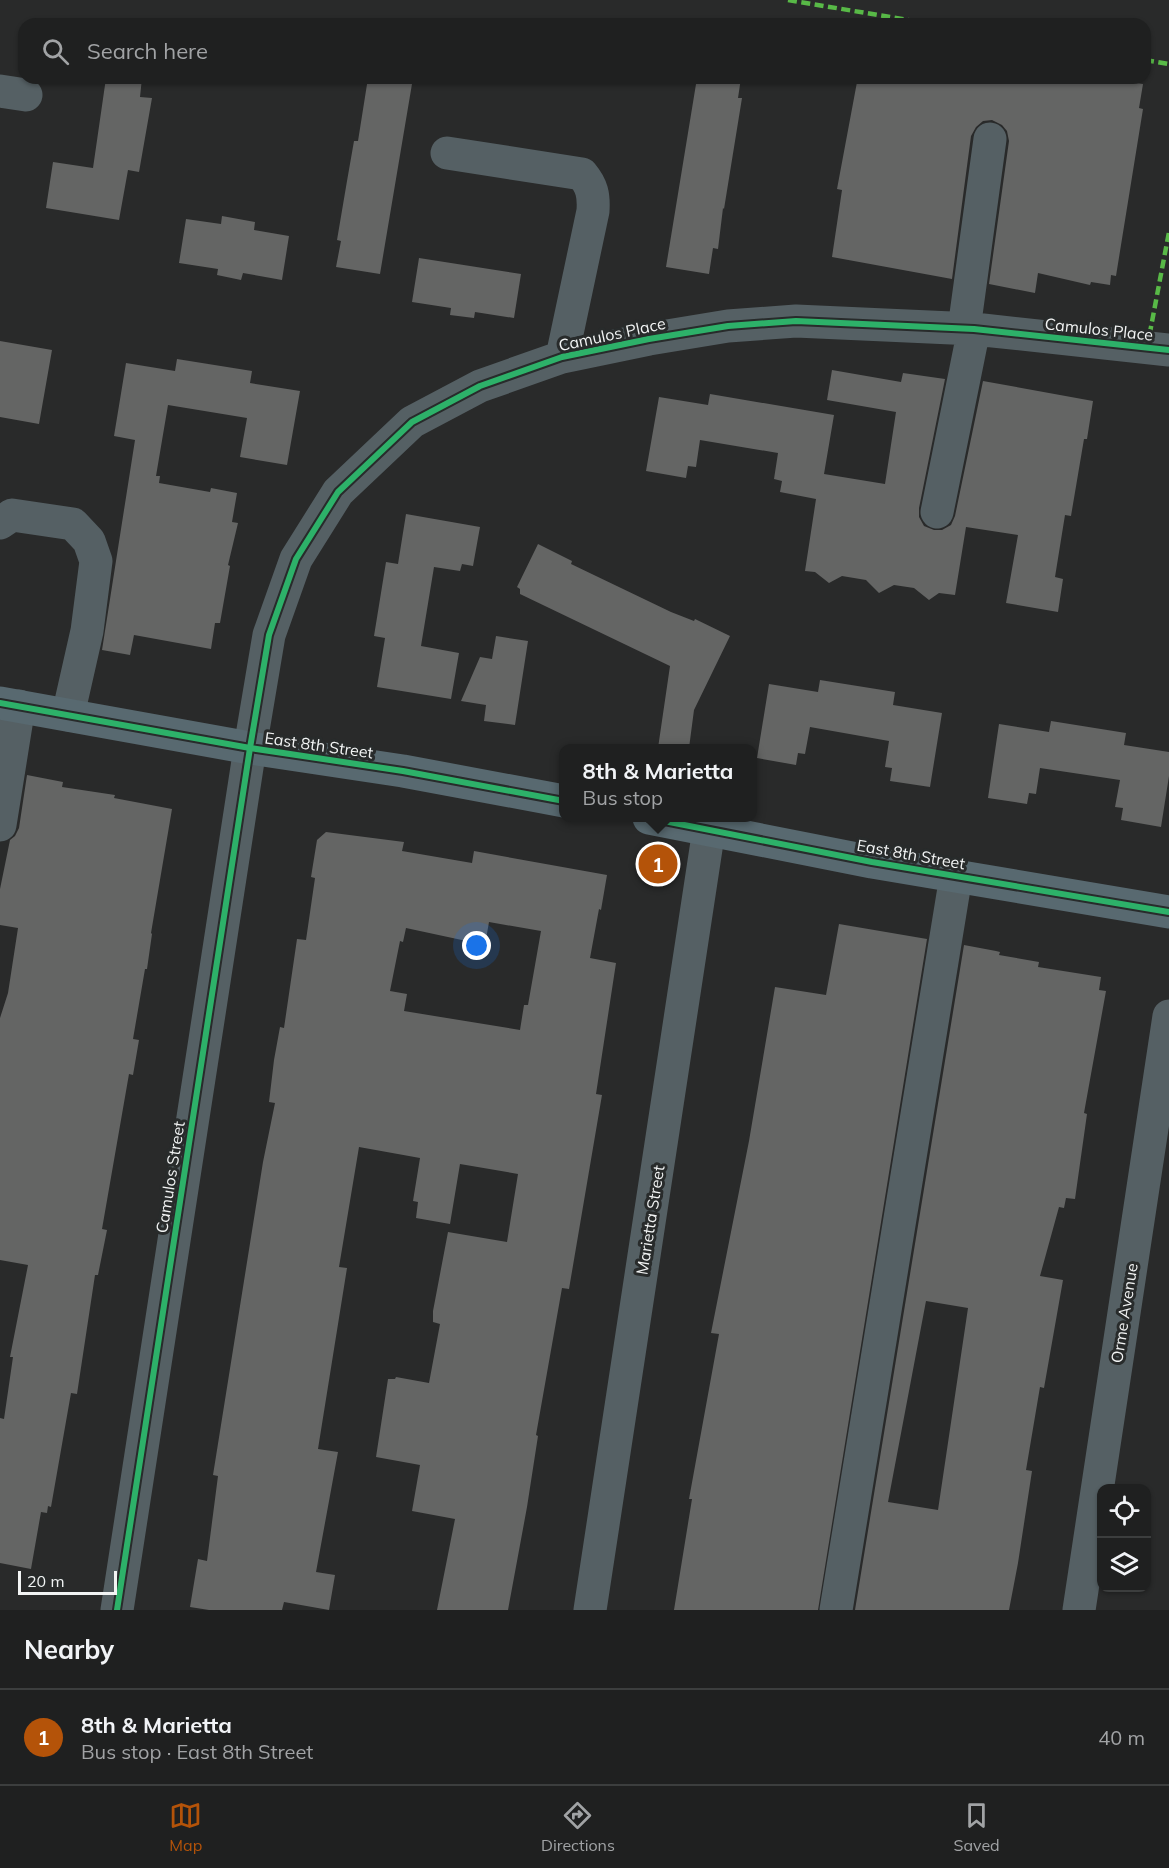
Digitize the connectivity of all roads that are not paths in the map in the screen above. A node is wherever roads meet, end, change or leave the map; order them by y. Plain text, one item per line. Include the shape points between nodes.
1 (990, 139) dead end
2 (447, 153) dead end
3 (969, 329) junction
4 (1169, 350) edge
5 (562, 357) junction
6 (937, 512) dead end
7 (0, 523) edge
8 (10, 705) edge
9 (68, 715) junction
10 (250, 748) junction
11 (559, 800) edge
12 (671, 822) edge
13 (0, 825) edge
14 (709, 829) junction
15 (956, 876) junction
16 (1169, 912) edge
17 (1169, 1016) edge
18 (117, 1610) edge
19 (590, 1610) edge
20 (836, 1610) edge
21 (1079, 1610) edge

1 - 3 street
2 - 5 street via 582,174 591,185 593,212
3 - 4 street, Camulos Place
3 - 5 street, Camulos Place via 796,321 728,326
3 - 6 street
5 - 10 street, Camulos Place via 480,386 412,422 338,492 296,559 269,635
7 - 9 street via 12,515 73,524 89,541 96,561 87,631
8 - 9 main road, East 8th Street
8 - 13 street
9 - 10 main road, East 8th Street
10 - 11 main road, East 8th Street
10 - 18 street, Camulos Street
12 - 14 main road, East 8th Street
14 - 15 main road, East 8th Street
14 - 19 street, Marietta Street
15 - 16 main road, East 8th Street
15 - 20 street
17 - 21 street, Orme Avenue

